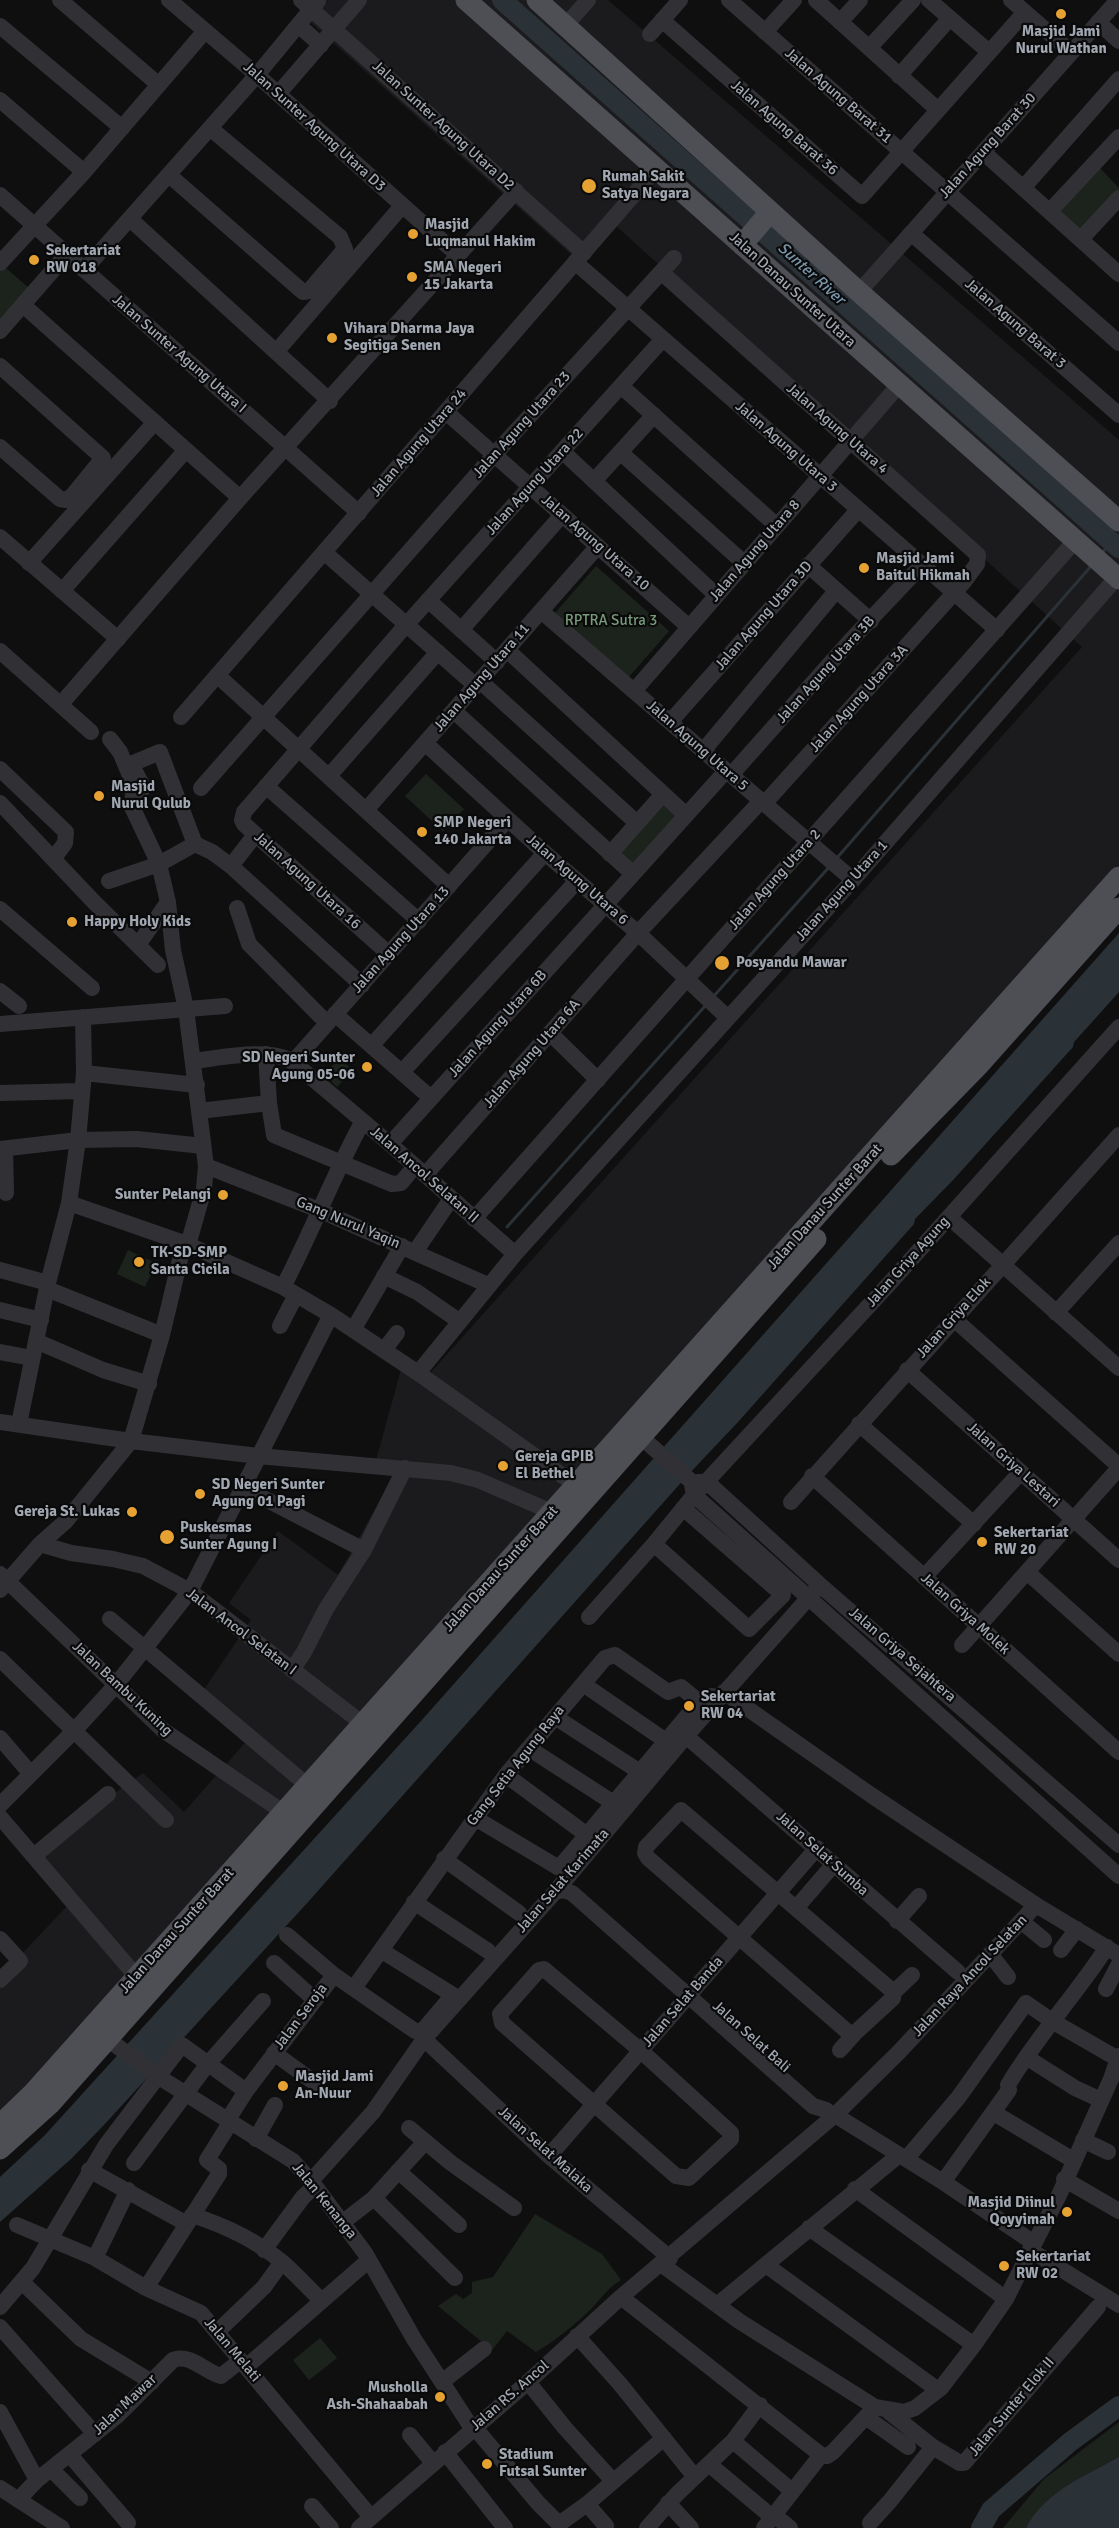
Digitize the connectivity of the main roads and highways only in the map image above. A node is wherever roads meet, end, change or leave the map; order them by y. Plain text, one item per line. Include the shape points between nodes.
1 (466, 0) edge
2 (537, 0) edge
3 (768, 215) junction
4 (745, 242) junction
5 (1117, 516) edge
6 (1115, 575) edge
7 (1119, 877) edge
8 (1119, 908) edge
9 (1097, 917) junction
10 (804, 1241) junction
11 (425, 1666) junction
12 (0, 2125) edge
13 (0, 2149) edge

1 - 4 main road, Jalan Danau Sunter Utara via 656,169
2 - 3 main road
3 - 4 main road
3 - 5 main road
4 - 6 main road, Jalan Danau Sunter Utara via 899,385
7 - 9 main road, Jalan Danau Sunter Barat
8 - 9 main road, Jalan Danau Sunter Barat
9 - 10 main road, Jalan Danau Sunter Barat via 977,1067
10 - 11 main road, Jalan Danau Sunter Barat via 677,1370 552,1512
10 - 11 main road, Jalan Danau Sunter Barat via 647,1443
11 - 12 main road, Jalan Danau Sunter Barat via 362,1723 33,2093
11 - 13 main road, Jalan Danau Sunter Barat via 111,2041

